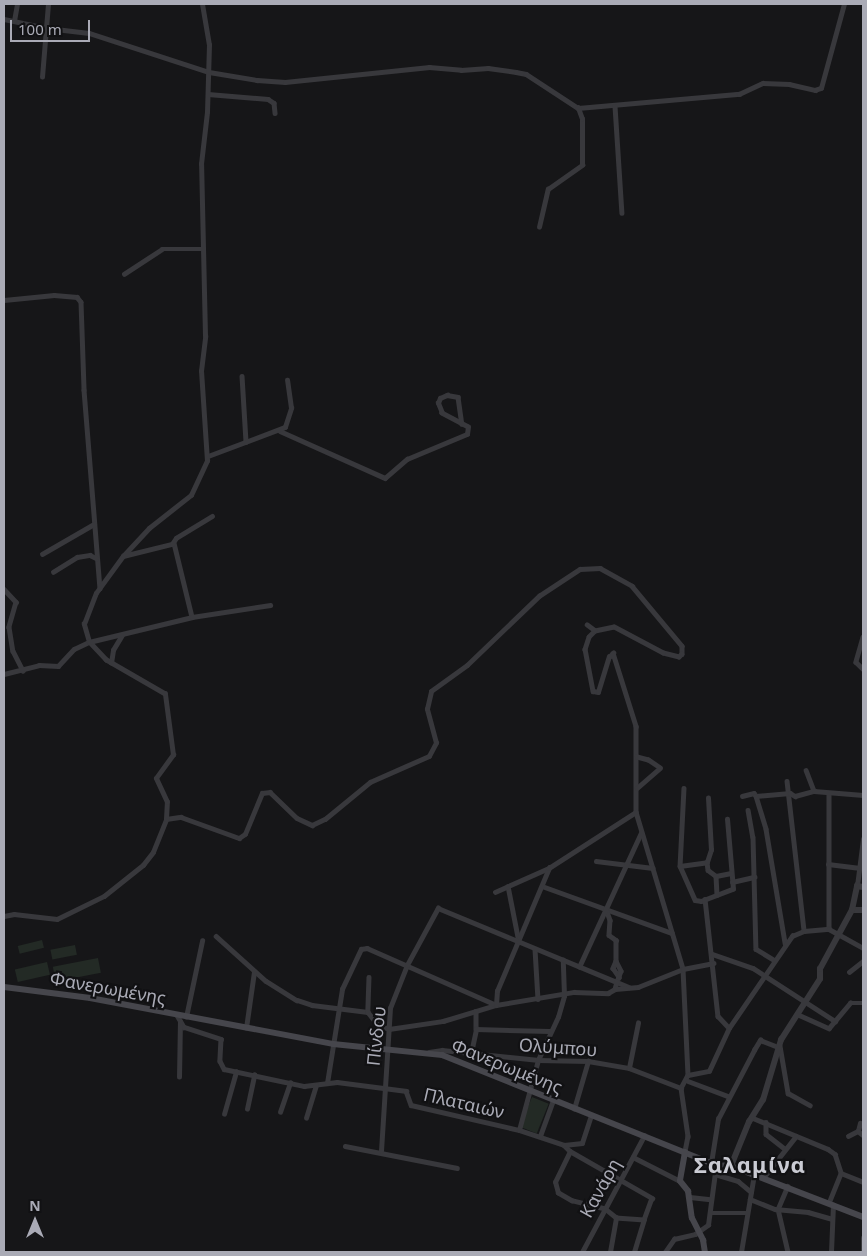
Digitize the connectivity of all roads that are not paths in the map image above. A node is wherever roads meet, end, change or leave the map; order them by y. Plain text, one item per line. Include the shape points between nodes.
1 (17, 4) edge
2 (48, 4) edge
3 (202, 4) edge
4 (844, 4) edge
5 (4, 19) edge
6 (14, 20) junction
7 (47, 28) junction
8 (209, 72) junction
9 (42, 77) dead end
10 (208, 94) junction
11 (615, 106) junction
12 (578, 108) junction
13 (275, 112) dead end
14 (622, 213) dead end
15 (539, 226) dead end
16 (203, 249) junction
17 (124, 274) dead end
18 (4, 300) edge
19 (242, 376) dead end
20 (287, 380) dead end
21 (462, 424) junction
22 (280, 431) junction
23 (246, 442) junction
24 (208, 456) junction
25 (212, 516) dead end
26 (94, 524) junction
27 (174, 543) junction
28 (42, 554) dead end
29 (123, 556) junction
30 (96, 558) junction
31 (53, 572) dead end
32 (100, 588) junction
33 (4, 589) edge
34 (270, 604) dead end
35 (192, 617) junction
36 (587, 625) dead end
37 (595, 631) junction
38 (122, 635) junction
39 (863, 638) edge
40 (88, 642) junction
41 (111, 663) junction
42 (863, 669) edge
43 (23, 670) junction
44 (4, 674) edge
45 (637, 758) junction
46 (806, 770) dead end
47 (787, 781) dead end
48 (637, 788) junction
49 (684, 788) dead end
50 (814, 791) junction
51 (790, 793) junction
52 (829, 793) junction
53 (863, 795) edge
54 (742, 796) dead end
55 (756, 796) junction
56 (708, 798) dead end
57 (748, 810) dead end
58 (636, 812) junction
59 (166, 819) junction
60 (726, 819) dead end
61 (641, 833) junction
62 (863, 838) edge
63 (596, 861) dead end
64 (707, 862) junction
65 (828, 864) junction
66 (626, 865) junction
67 (680, 866) junction
68 (549, 868) junction
69 (653, 868) junction
70 (860, 868) junction
71 (731, 873) junction
72 (716, 876) junction
73 (754, 877) junction
74 (732, 882) junction
75 (508, 886) junction
76 (542, 886) junction
77 (860, 886) edge
78 (495, 892) dead end
79 (717, 896) junction
80 (705, 899) junction
81 (606, 909) junction
82 (852, 910) junction
83 (863, 910) edge
84 (4, 916) edge
85 (829, 929) junction
86 (804, 931) junction
87 (672, 933) junction
88 (839, 933) junction
89 (216, 936) dead end
90 (202, 941) dead end
91 (519, 943) junction
92 (785, 943) junction
93 (863, 948) edge
94 (535, 949) junction
95 (712, 954) junction
96 (563, 960) junction
97 (774, 960) junction
98 (863, 961) edge
99 (713, 963) junction
100 (407, 966) junction
101 (579, 967) junction
102 (683, 969) junction
103 (254, 972) junction
104 (849, 972) dead end
105 (764, 975) junction
106 (369, 977) dead end
107 (618, 980) junction
108 (4, 987) edge
109 (630, 988) junction
110 (615, 989) junction
111 (564, 996) junction
112 (538, 999) junction
113 (805, 1001) junction
114 (863, 1003) edge
115 (496, 1006) junction
116 (338, 1009) junction
117 (476, 1011) junction
118 (368, 1012) junction
119 (797, 1014) junction
120 (186, 1017) junction
121 (178, 1019) junction
122 (835, 1021) junction
123 (638, 1023) dead end
124 (246, 1028) junction
125 (729, 1028) junction
126 (389, 1029) junction
127 (476, 1029) junction
128 (549, 1031) junction
129 (333, 1044) junction
130 (779, 1046) junction
131 (387, 1050) junction
132 (429, 1052) junction
133 (471, 1053) junction
134 (538, 1060) junction
135 (588, 1061) junction
136 (629, 1068) junction
137 (236, 1072) junction
138 (254, 1075) junction
139 (179, 1077) dead end
140 (688, 1078) junction
141 (290, 1083) junction
142 (328, 1083) junction
143 (316, 1086) junction
144 (681, 1088) junction
145 (386, 1090) junction
146 (529, 1092) junction
147 (728, 1096) junction
148 (553, 1101) junction
149 (810, 1105) dead end
150 (247, 1108) dead end
151 (574, 1108) junction
152 (280, 1112) dead end
153 (224, 1114) dead end
154 (591, 1116) junction
155 (306, 1118) dead end
156 (753, 1118) junction
157 (766, 1122) junction
158 (860, 1123) dead end
159 (519, 1130) junction
160 (858, 1132) junction
161 (863, 1134) edge
162 (540, 1136) junction
163 (644, 1136) junction
164 (796, 1136) junction
165 (848, 1136) dead end
166 (564, 1145) junction
167 (345, 1146) dead end
168 (784, 1148) junction
169 (381, 1151) junction
170 (570, 1151) junction
171 (685, 1152) junction
172 (633, 1157) junction
173 (714, 1164) junction
174 (731, 1166) junction
175 (458, 1168) dead end
176 (740, 1169) junction
177 (841, 1173) junction
178 (715, 1174) junction
179 (754, 1174) junction
180 (763, 1178) junction
181 (619, 1180) junction
182 (680, 1181) junction
183 (738, 1181) junction
184 (863, 1182) edge
185 (788, 1186) junction
186 (751, 1192) junction
187 (690, 1197) junction
188 (710, 1199) junction
189 (750, 1199) junction
190 (831, 1202) junction
191 (778, 1209) junction
192 (605, 1210) junction
193 (711, 1213) junction
194 (747, 1213) junction
195 (863, 1217) edge
196 (616, 1218) junction
197 (832, 1219) junction
198 (644, 1220) junction
199 (700, 1232) junction
200 (863, 1238) edge
201 (582, 1252) edge
202 (610, 1252) edge
203 (634, 1252) edge
204 (666, 1252) edge
205 (705, 1252) edge
206 (741, 1252) edge
207 (788, 1252) edge
208 (832, 1252) edge
209 (863, 1252) edge

1 - 6 street
2 - 7 street
3 - 8 street via 209,45
4 - 11 street via 822,88 815,90 763,83 739,94
5 - 6 street
6 - 7 street
7 - 8 street via 101,36
7 - 9 street
8 - 10 street
8 - 12 street via 285,82 429,67 488,68 526,74
10 - 13 street via 268,99 274,103
10 - 16 street via 201,164
11 - 12 street
11 - 14 street
12 - 15 street via 582,119 582,165 548,190
16 - 17 street via 162,249
16 - 24 street via 205,336 201,371
18 - 26 street via 54,295 77,297 81,302
19 - 23 street
20 - 22 street via 290,419
21 - 21 street via 442,412 438,404 440,398 448,395 458,397
21 - 22 street via 468,427 467,434 407,459 385,478
22 - 23 street
23 - 24 street
24 - 29 street via 190,496 149,528
25 - 27 street via 176,538
26 - 28 street
26 - 30 street
27 - 29 street
27 - 35 street
29 - 32 street
30 - 31 street via 90,555 77,557
30 - 32 street
32 - 40 street via 86,614 84,629
33 - 43 street via 16,602 9,627 13,651
34 - 35 street
35 - 38 street
36 - 37 street
37 - 45 street via 586,648 593,691 598,692 610,654 614,653 636,726
37 - 59 street via 614,627 663,653 682,654 682,646 632,586 600,568 580,569 539,596 467,664 431,691 427,709 436,743 429,756 370,782 312,825 297,818 270,792 262,793 245,834 239,838 181,817
38 - 40 street
38 - 41 street via 113,650
39 - 42 street via 856,662
40 - 41 street
40 - 43 street via 74,649 58,666 39,665
41 - 59 street via 162,691 167,700 173,755 156,778 166,802
43 - 44 street
45 - 48 street
45 - 48 street via 648,760 660,768
46 - 50 street
47 - 51 street
48 - 58 street
49 - 67 street
50 - 51 street via 795,796
50 - 52 street
51 - 55 street
51 - 86 street
52 - 53 street
52 - 65 street
54 - 55 street via 754,793
55 - 92 street via 766,829
56 - 64 street via 710,850
57 - 73 street
58 - 61 street
58 - 68 street
59 - 84 street via 153,852 143,865 104,896 57,919 14,914
60 - 71 street
61 - 66 street
61 - 69 street
62 - 70 street
63 - 66 street
64 - 67 street
64 - 72 street via 708,870
65 - 70 street
65 - 85 street
66 - 69 street
66 - 81 street
67 - 80 street via 693,898
68 - 75 street
68 - 76 street
69 - 87 street
70 - 77 street
71 - 72 street
71 - 74 street
72 - 79 street
73 - 74 street
73 - 97 street via 756,949
74 - 79 street via 731,890
75 - 78 street
75 - 91 street via 514,932
76 - 81 street
76 - 91 street
77 - 82 street
79 - 80 street
80 - 95 street
81 - 87 street
81 - 101 street
81 - 107 street via 610,920 609,935 616,940 616,961 621,971
82 - 83 street
82 - 88 street
85 - 86 street
85 - 88 street
86 - 92 street
87 - 102 street
88 - 93 street
88 - 113 street via 820,969 820,979
89 - 103 street
90 - 120 street
91 - 94 street
91 - 100 street, Πίνδου via 442,908 435,909
91 - 115 street via 496,991
92 - 97 street
94 - 96 street
94 - 112 street
95 - 99 street
95 - 105 street
96 - 101 street
96 - 111 street
97 - 105 street
98 - 104 street
99 - 102 street
99 - 125 street via 718,1016
100 - 115 street
100 - 116 street via 360,948 342,989
100 - 126 street, Πίνδου via 390,1008
101 - 107 street
102 - 109 street
102 - 140 street
103 - 116 street via 297,1000
103 - 124 street
105 - 113 street
105 - 125 street
106 - 118 street
107 - 109 street
107 - 110 street
108 - 121 main road, Φανερωμένης via 68,994
109 - 110 street
110 - 111 street via 608,993 574,992
111 - 112 street
111 - 128 street via 558,1017
112 - 115 street
113 - 119 street
113 - 122 street
114 - 122 street via 850,1003
115 - 117 street
116 - 118 street
116 - 129 street
117 - 126 street via 443,1021
117 - 127 street
118 - 126 street via 376,1024
119 - 122 street via 824,1028
119 - 130 street
120 - 121 main road, Φανερωμένης
120 - 124 main road, Φανερωμένης
121 - 137 street via 184,1027 222,1039 220,1066
121 - 139 street
123 - 136 street
124 - 129 main road, Φανερωμένης
125 - 140 street via 709,1070
126 - 131 street, Πίνδου
127 - 128 street
127 - 133 street
128 - 134 street
129 - 131 main road, Φανερωμένης
129 - 142 street
130 - 147 street via 760,1040
130 - 149 street via 788,1093
130 - 156 street via 763,1100
131 - 132 main road, Φανερωμένης
131 - 145 street, Πίνδου
132 - 133 street, Ολύμπου
132 - 146 main road, Φανερωμένης
133 - 134 street, Ολύμπου
134 - 135 street, Ολύμπου
134 - 146 street
135 - 136 street, Ολύμπου
135 - 151 street
136 - 144 street, Ολύμπου
137 - 138 street, Πλαταιών
137 - 153 street
138 - 141 street, Πλαταιών
138 - 150 street
140 - 144 street
140 - 147 street
141 - 143 street, Πλαταιών
141 - 152 street
142 - 143 street, Πλαταιών
142 - 145 street, Πλαταιών
143 - 155 street
144 - 171 street via 688,1136
145 - 159 street, Πλαταιών via 406,1091 412,1105
145 - 169 street, Πίνδου
146 - 148 main road, Φανερωμένης
146 - 159 street
147 - 173 street via 715,1129
148 - 151 main road, Φανερωμένης
148 - 162 street
151 - 154 main road, Φανερωμένης
154 - 163 main road, Φανερωμένης
154 - 166 street via 582,1143
156 - 157 street
156 - 174 street
157 - 164 street
157 - 168 street via 766,1134
158 - 160 street
159 - 162 street
160 - 161 street
160 - 165 street
162 - 166 street
163 - 171 main road, Φανερωμένης
163 - 172 street, Κανάρη
164 - 168 street
164 - 177 street via 835,1154
166 - 170 street
167 - 169 street
168 - 180 street
169 - 175 street
170 - 181 street
170 - 192 street via 555,1182 555,1189 572,1201
171 - 173 main road, Φανερωμένης
171 - 182 main road
172 - 181 street, Κανάρη
172 - 182 street
173 - 174 main road, Φανερωμένης
173 - 178 street
174 - 176 main road, Φανερωμένης
176 - 179 main road, Φανερωμένης
176 - 183 street
177 - 184 street
177 - 190 street
178 - 183 street
178 - 188 street
179 - 180 main road, Φανερωμένης
179 - 186 street
180 - 185 main road, Φανερωμένης
181 - 192 street, Κανάρη
181 - 198 street via 652,1198
182 - 187 main road
183 - 186 street
185 - 190 main road, Φανερωμένης
185 - 191 street
186 - 189 street
187 - 188 street
187 - 199 main road via 692,1218
188 - 193 street
189 - 191 street
189 - 194 street
190 - 195 main road, Φανερωμένης
190 - 197 street
191 - 197 street via 808,1212
191 - 207 street
192 - 196 street
192 - 201 street, Κανάρη
193 - 194 street
193 - 199 street via 708,1225
194 - 206 street
196 - 198 street
196 - 202 street
197 - 208 street
198 - 203 street
199 - 204 street via 674,1239
199 - 205 main road
200 - 209 street

